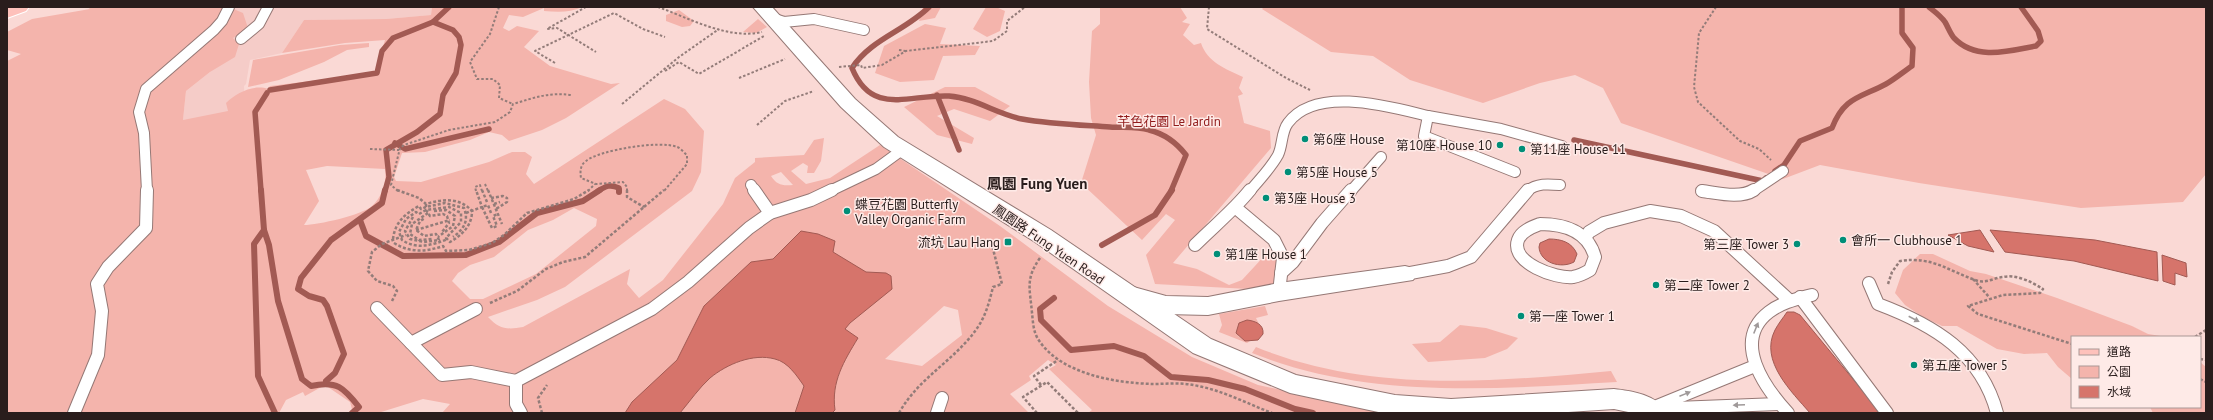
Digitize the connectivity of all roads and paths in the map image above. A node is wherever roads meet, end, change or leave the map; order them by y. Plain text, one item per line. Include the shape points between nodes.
1 (20, 7) edge
2 (229, 7) edge
3 (268, 7) edge
4 (500, 7) edge
5 (586, 7) edge
6 (658, 7) edge
7 (1025, 7) edge
8 (1209, 7) edge
9 (1716, 7) edge
10 (7, 13) edge
11 (769, 21) edge
12 (719, 29) junction
13 (864, 30) dead end
14 (568, 34) junction
15 (665, 37) dead end
16 (241, 39) dead end
17 (899, 50) dead end
18 (906, 51) junction
19 (596, 52) dead end
20 (786, 59) dead end
21 (555, 63) dead end
22 (844, 66) dead end
23 (665, 71) dead end
24 (739, 78) dead end
25 (831, 83) junction
26 (571, 95) dead end
27 (1331, 101) junction
28 (513, 104) junction
29 (622, 104) dead end
30 (1428, 116) junction
31 (757, 125) dead end
32 (1562, 146) dead end
33 (370, 149) dead end
34 (400, 149) junction
35 (902, 150) junction
36 (1381, 157) dead end
37 (1783, 171) joint
38 (1515, 172) dead end
39 (485, 184) dead end
40 (596, 184) junction
41 (751, 185) dead end
42 (1560, 185) dead end
43 (1702, 191) dead end
44 (491, 198) junction
45 (487, 202) dead end
46 (500, 202) dead end
47 (494, 204) junction
48 (644, 206) junction
49 (482, 207) junction
50 (427, 208) junction
51 (1236, 208) junction
52 (496, 209) junction
53 (434, 211) dead end
54 (472, 211) junction
55 (466, 213) junction
56 (491, 213) dead end
57 (770, 213) junction
58 (498, 214) junction
59 (413, 217) dead end
60 (425, 218) dead end
61 (450, 220) junction
62 (502, 224) dead end
63 (416, 230) junction
64 (442, 232) dead end
65 (406, 235) junction
66 (400, 236) junction
67 (438, 237) junction
68 (453, 237) dead end
69 (1585, 238) junction
70 (393, 239) junction
71 (433, 239) dead end
72 (448, 239) junction
73 (394, 243) dead end
74 (992, 245) dead end
75 (1195, 245) dead end
76 (416, 247) junction
77 (413, 251) junction
78 (1043, 255) dead end
79 (1405, 274) joint
80 (1972, 279) junction
81 (1280, 283) junction
82 (1869, 283) dead end
83 (1124, 294) junction
84 (1800, 297) junction
85 (1989, 298) junction
86 (1876, 299) junction
87 (377, 308) joint
88 (476, 309) joint
89 (2206, 330) edge
90 (2197, 336) edge
91 (411, 343) junction
92 (2071, 344) edge
93 (1058, 360) junction
94 (1755, 366) junction
95 (516, 381) junction
96 (1041, 385) junction
97 (942, 398) dead end
98 (1783, 409) edge
99 (1652, 411) edge
100 (1998, 412) edge
101 (74, 413) edge
102 (522, 413) edge
103 (899, 413) edge
104 (937, 413) edge
105 (1037, 413) edge
106 (1078, 413) edge
107 (1272, 413) edge
108 (1887, 413) edge

1 - 10 main road
2 - 101 lane via 214,30 146,89 139,112 145,148 148,206 146,228 108,267 97,284 102,311 98,355
3 - 16 lane via 260,24
4 - 28 path via 490,34 470,62 477,79 493,79 500,85 499,98
5 - 14 path via 547,29 557,28
6 - 12 path
7 - 18 path via 1007,21 1007,31 993,41
8 - 27 path via 1208,29 1286,78
9 - 37 path via 1699,33 1694,86 1698,102 1740,141 1759,149
11 - 12 path via 756,35
11 - 13 lane via 814,19
11 - 23 path via 699,74 679,62
11 - 25 street, 鳳園路 Fung Yuen Road
12 - 29 path
14 - 15 path via 614,13 643,29
14 - 19 path
14 - 21 path via 536,51
17 - 18 path
18 - 22 path via 882,65 862,68 862,65
20 - 24 path
25 - 31 path via 785,101
25 - 35 street, 鳳園路 Fung Yuen Road via 848,103
26 - 28 path via 554,92
27 - 30 lane via 1378,105
27 - 51 lane via 1302,110 1290,119 1284,129 1280,152
28 - 34 path via 512,109 502,118 484,126 448,130 404,145
30 - 32 lane via 1501,129
30 - 38 lane via 1424,136
33 - 34 path
34 - 50 path via 391,185 396,192 418,197
35 - 57 lane via 876,169 810,200
35 - 83 street, 鳳園路 Fung Yuen Road via 1043,236
36 - 81 lane via 1322,223
37 - 43 lane via 1748,194
39 - 44 path
40 - 48 path via 623,182 627,187 627,197
40 - 48 path via 581,178 580,169 586,160 602,152 662,143 678,146 687,155 687,164 661,194
40 - 77 path via 587,195 530,211 513,222 504,235 493,242 453,252 446,251 443,246
41 - 57 lane
42 - 79 lane via 1544,184 1532,187 1522,195 1507,217 1471,257 1448,266
44 - 47 path
44 - 52 path via 507,198 507,202
45 - 49 path via 480,185 475,187
46 - 47 path
47 - 52 path
48 - 88 path via 584,257 562,262 517,291
49 - 54 path
49 - 56 path via 488,205
49 - 58 path via 492,228 497,226 493,216
50 - 54 path via 441,200 455,200
50 - 55 path via 444,203 454,204 464,208
50 - 61 path via 430,216 443,214
50 - 66 path via 406,218 400,228
50 - 70 path via 421,209 419,206 406,214 396,225
50 - 71 path via 412,224 410,234 419,240
50 - 72 path via 451,207 461,213 461,222 446,238
51 - 75 lane via 1225,215
51 - 81 lane via 1274,240 1283,258
52 - 58 path
53 - 67 path via 446,210 455,216 456,221
54 - 55 path
54 - 72 path via 472,220 465,232 450,242
55 - 68 path via 464,227
57 - 95 lane via 652,309
58 - 62 path
59 - 65 path via 406,227
60 - 63 path via 420,221
61 - 63 path
61 - 64 path
63 - 67 path via 424,236 436,234
65 - 66 path
65 - 67 path via 414,242 422,243 439,240
66 - 70 path
66 - 76 path via 406,244
69 - 69 lane via 1592,246 1595,262 1591,269 1573,277 1561,278 1537,270 1524,260 1517,247 1522,232 1540,224 1564,227
69 - 84 lane via 1589,232 1604,223 1650,211 1681,216 1714,231
70 - 87 path via 372,252 368,271 377,281 393,286 397,291 391,302
72 - 76 path via 433,245
73 - 77 path via 404,250
74 - 103 path via 1002,284 993,287 986,312 975,333 911,392
76 - 77 path
78 - 93 path via 1030,274 1028,286 1037,337 1045,351
79 - 81 street, 鳳園路 Fung Yuen Road
80 - 85 path
80 - 85 path via 1980,282 2008,276 2043,289 2040,293 2014,292
80 - 86 path via 1930,259 1916,257 1900,261 1892,272 1887,288
81 - 83 street, 鳳園路 Fung Yuen Road via 1208,306 1166,305
82 - 86 lane
83 - 99 street via 1202,346 1290,383 1311,389 1417,407 1451,409 1614,399 1630,401
94 -> 84 lane via 1751,344 1756,325 1769,310
84 - 108 lane
85 - 92 path via 1968,306 1978,314
86 -> 100 lane via 1940,334 1961,352 1979,371 1991,391
87 - 91 lane
88 - 91 lane
89 - 90 path
91 - 95 lane via 442,375 471,372
93 - 96 path via 1034,376
93 - 107 path via 1073,368 1109,378 1152,384 1188,384
94 - 98 lane via 1764,385
99 -> 94 lane
95 - 102 lane via 516,404
96 - 105 path via 1023,397
96 - 106 path via 1047,382
97 - 104 lane
98 -> 99 lane

